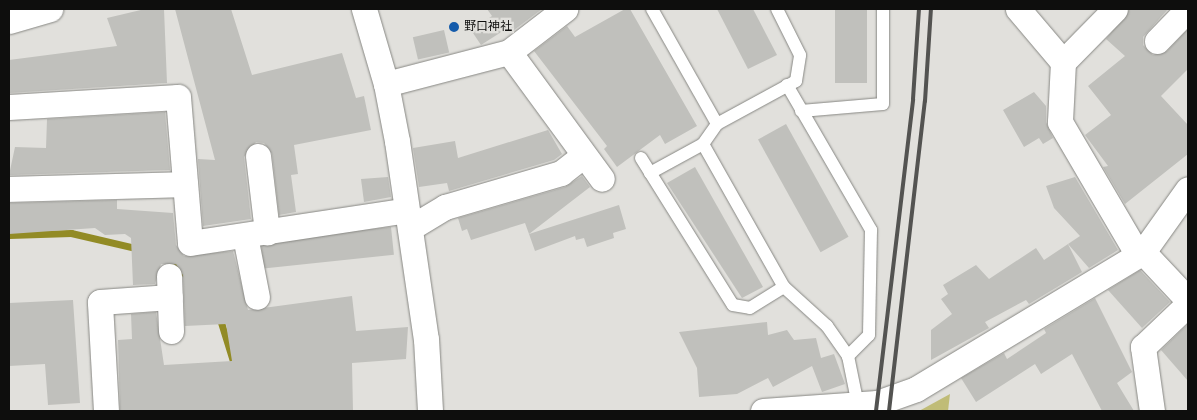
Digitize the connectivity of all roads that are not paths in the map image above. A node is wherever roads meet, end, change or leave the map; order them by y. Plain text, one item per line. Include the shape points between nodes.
1 (50, 9) edge
2 (364, 9) edge
3 (565, 9) edge
4 (652, 9) edge
5 (776, 9) edge
6 (883, 9) edge
7 (1018, 9) edge
8 (1115, 9) edge
9 (1188, 9) edge
10 (9, 21) edge
11 (1157, 41) dead end
12 (509, 52) junction
13 (1063, 62) junction
14 (386, 84) junction
15 (787, 86) junction
16 (9, 107) edge
17 (801, 111) junction
18 (716, 124) junction
19 (702, 144) junction
20 (258, 156) dead end
21 (583, 156) junction
22 (641, 158) dead end
23 (650, 173) junction
24 (602, 179) dead end
25 (186, 184) junction
26 (9, 189) edge
27 (1188, 189) edge
28 (408, 219) junction
29 (256, 234) junction
30 (1140, 253) junction
31 (784, 287) junction
32 (256, 297) dead end
33 (1188, 300) edge
34 (1188, 304) edge
35 (171, 331) dead end
36 (848, 356) junction
37 (852, 408) edge
38 (106, 411) edge
39 (430, 411) edge
40 (764, 411) edge
41 (1152, 411) edge

1 - 10 street
2 - 14 street
3 - 12 street
4 - 18 lane
5 - 15 lane via 800,55 796,81
6 - 17 lane via 883,104
7 - 13 street
8 - 13 street
9 - 11 street
12 - 14 street
12 - 21 street
13 - 30 street via 1060,122
14 - 28 street
15 - 17 lane
15 - 18 lane
16 - 25 street via 178,98
17 - 36 lane via 871,230 869,335
18 - 19 lane
19 - 23 lane
19 - 31 lane
20 - 29 street
21 - 24 street
21 - 28 street via 561,173
22 - 23 lane
23 - 31 lane via 733,305 750,308
25 - 26 street
25 - 29 street via 190,244
27 - 30 street
28 - 29 street
28 - 39 street via 426,339
29 - 32 street
30 - 33 street
30 - 37 street via 916,389 890,400
31 - 36 lane via 827,326
34 - 41 street via 1142,347
35 - 38 street via 169,286 100,302
36 - 37 lane
37 - 40 street

